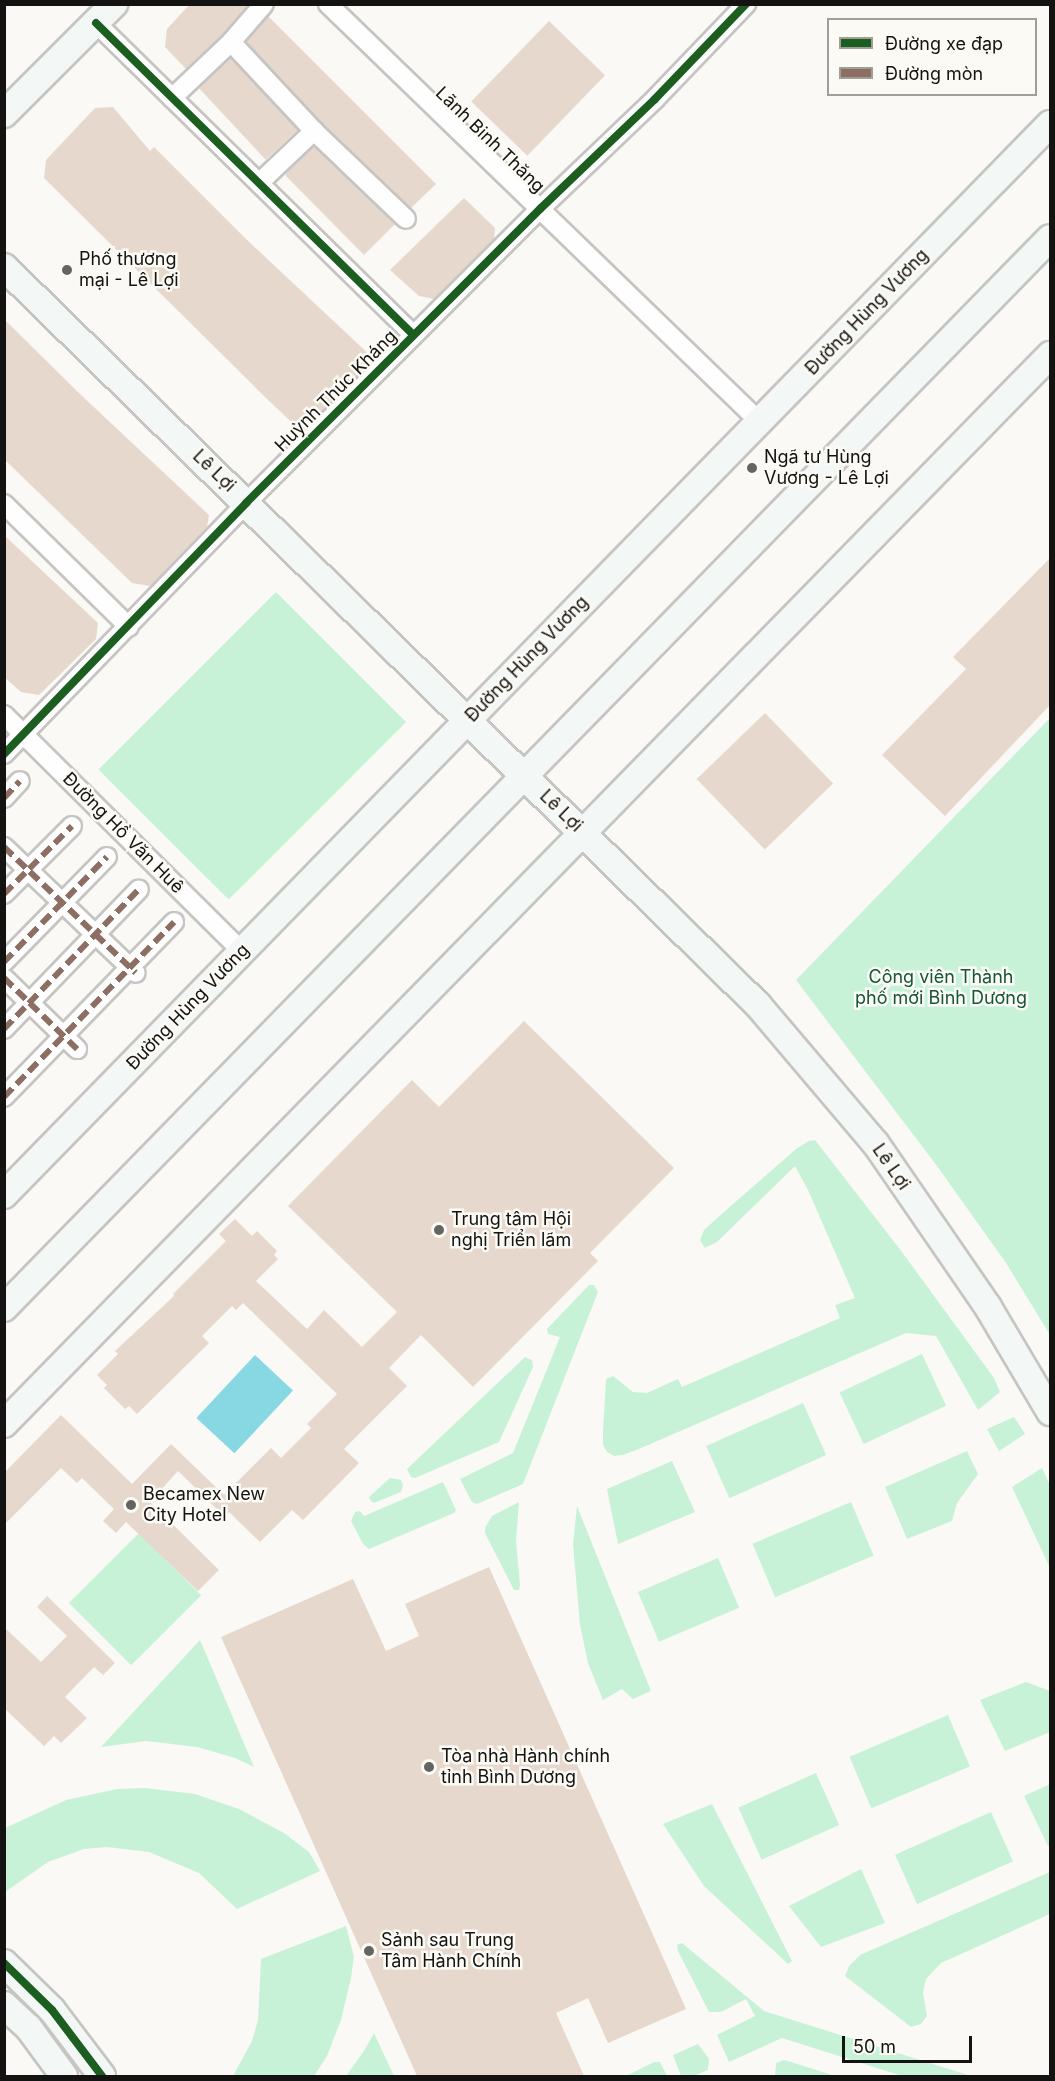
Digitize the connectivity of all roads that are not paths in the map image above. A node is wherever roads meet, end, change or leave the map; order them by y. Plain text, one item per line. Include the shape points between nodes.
1 (114, 4) edge
2 (264, 4) edge
3 (328, 4) edge
4 (746, 4) edge
5 (96, 23) junction
6 (231, 42) junction
7 (172, 98) junction
8 (4, 114) edge
9 (1050, 124) edge
10 (314, 130) junction
11 (259, 183) junction
12 (540, 209) junction
13 (406, 219) dead end
14 (1050, 238) edge
15 (4, 267) edge
16 (414, 335) junction
17 (1050, 354) edge
18 (760, 422) junction
19 (246, 503) junction
20 (4, 504) edge
21 (129, 627) junction
22 (4, 715) edge
23 (468, 720) junction
24 (24, 734) junction
25 (4, 754) edge
26 (525, 776) junction
27 (20, 781) dead end
28 (4, 798) edge
29 (72, 826) dead end
30 (584, 832) junction
31 (4, 847) edge
32 (107, 857) dead end
33 (28, 870) junction
34 (139, 889) dead end
35 (4, 894) edge
36 (62, 903) junction
37 (174, 922) dead end
38 (95, 934) junction
39 (242, 951) junction
40 (4, 962) edge
41 (133, 970) junction
42 (4, 978) edge
43 (30, 1003) junction
44 (4, 1029) edge
45 (64, 1036) junction
46 (77, 1049) dead end
47 (4, 1097) edge
48 (4, 1195) edge
49 (4, 1308) edge
50 (1050, 1412) edge
51 (4, 1424) edge
52 (4, 1963) edge
53 (4, 2005) edge
54 (64, 2076) edge
55 (102, 2076) edge

1 - 5 main road
2 - 6 street
3 - 12 street, Lãnh Binh Thăng
4 - 12 street, Huỳnh Thúc Kháng via 655,99
5 - 7 street
5 - 8 main road
6 - 7 street
6 - 10 street
7 - 11 street
9 - 18 main road, Đường Hùng Vương
10 - 11 street
10 - 13 street
11 - 16 street
12 - 16 street, Huỳnh Thúc Kháng
12 - 18 street, Lãnh Binh Thăng
14 - 26 main road
15 - 19 main road, Lê Lợi
16 - 19 street, Huỳnh Thúc Kháng
17 - 30 main road
18 - 23 main road, Đường Hùng Vương
19 - 21 street, Huỳnh Thúc Kháng
19 - 23 main road, Lê Lợi
20 - 21 street
21 - 24 street, Huỳnh Thúc Kháng
22 - 24 street, Đường Hồ Văn Huê
23 - 26 main road, Lê Lợi
23 - 39 main road, Đường Hùng Vương
24 - 25 street, Huỳnh Thúc Kháng
24 - 39 street, Đường Hồ Văn Huê
26 - 30 main road, Lê Lợi
26 - 49 main road
27 - 28 street
29 - 33 street
30 - 50 main road, Lê Lợi via 758,1005 876,1144 988,1307
30 - 51 main road
31 - 33 street
32 - 36 street
33 - 35 street
33 - 36 street
34 - 38 street
36 - 38 street
36 - 40 street
37 - 41 street
38 - 41 street
38 - 43 street
39 - 48 main road, Đường Hùng Vương
41 - 45 street
42 - 43 street
43 - 44 street
43 - 45 street
45 - 46 street
45 - 47 street
52 - 55 main road via 52,2010
53 - 54 main road via 28,2027

